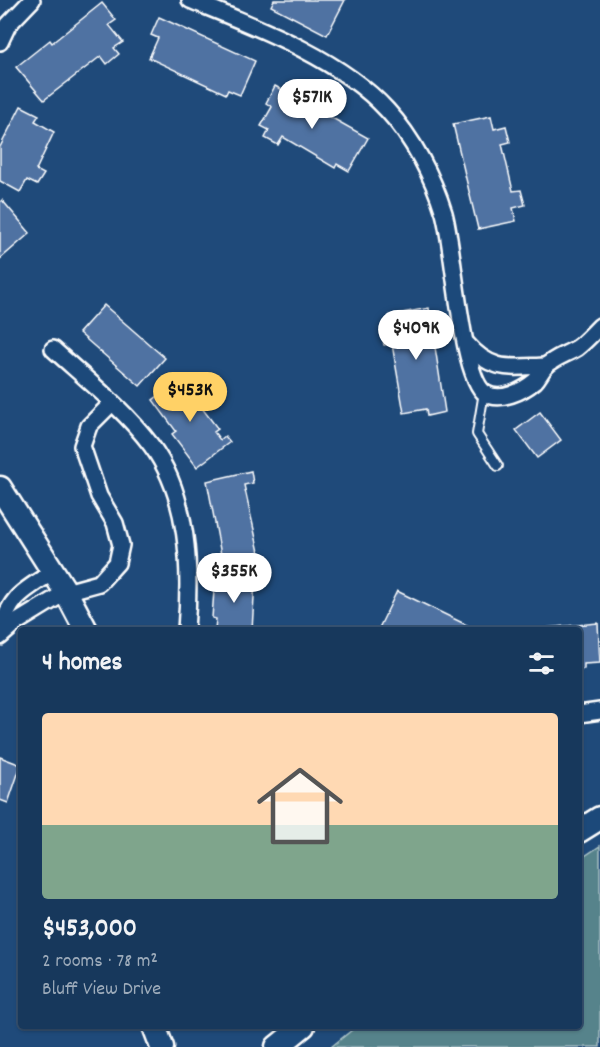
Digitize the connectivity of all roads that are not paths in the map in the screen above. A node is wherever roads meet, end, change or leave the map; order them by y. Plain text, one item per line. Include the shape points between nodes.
1 (32, 0) edge
2 (190, 0) edge
3 (0, 42) edge
4 (600, 326) edge
5 (465, 342) junction
6 (53, 349) dead end
7 (546, 366) junction
8 (484, 392) junction
9 (111, 402) junction
10 (498, 466) dead end
11 (0, 488) edge
12 (53, 572) junction
13 (66, 592) junction
14 (84, 627) edge
15 (186, 627) edge
16 (0, 632) edge
17 (0, 637) edge
18 (600, 711) edge
19 (582, 714) edge
20 (600, 818) edge
21 (582, 829) edge
22 (155, 1029) edge
23 (299, 1029) edge
24 (162, 1047) edge
25 (277, 1047) edge

1 - 3 street via 8,26
2 - 5 street via 274,34 358,83 388,110 429,176 444,215
4 - 7 street via 579,346
5 - 7 street via 486,362 500,367
5 - 8 street via 476,384
6 - 9 street
7 - 8 street via 535,381 506,397 494,398
8 - 10 lane via 477,434
9 - 13 street via 89,426 82,446 99,496 116,523 121,545 117,563 99,583
9 - 15 street via 151,445 171,480 183,524 187,562
11 - 12 street
12 - 13 street
12 - 16 street via 25,590 6,609
13 - 14 street
13 - 17 street via 16,622
18 - 19 street
20 - 21 street
22 - 24 street
23 - 25 street

